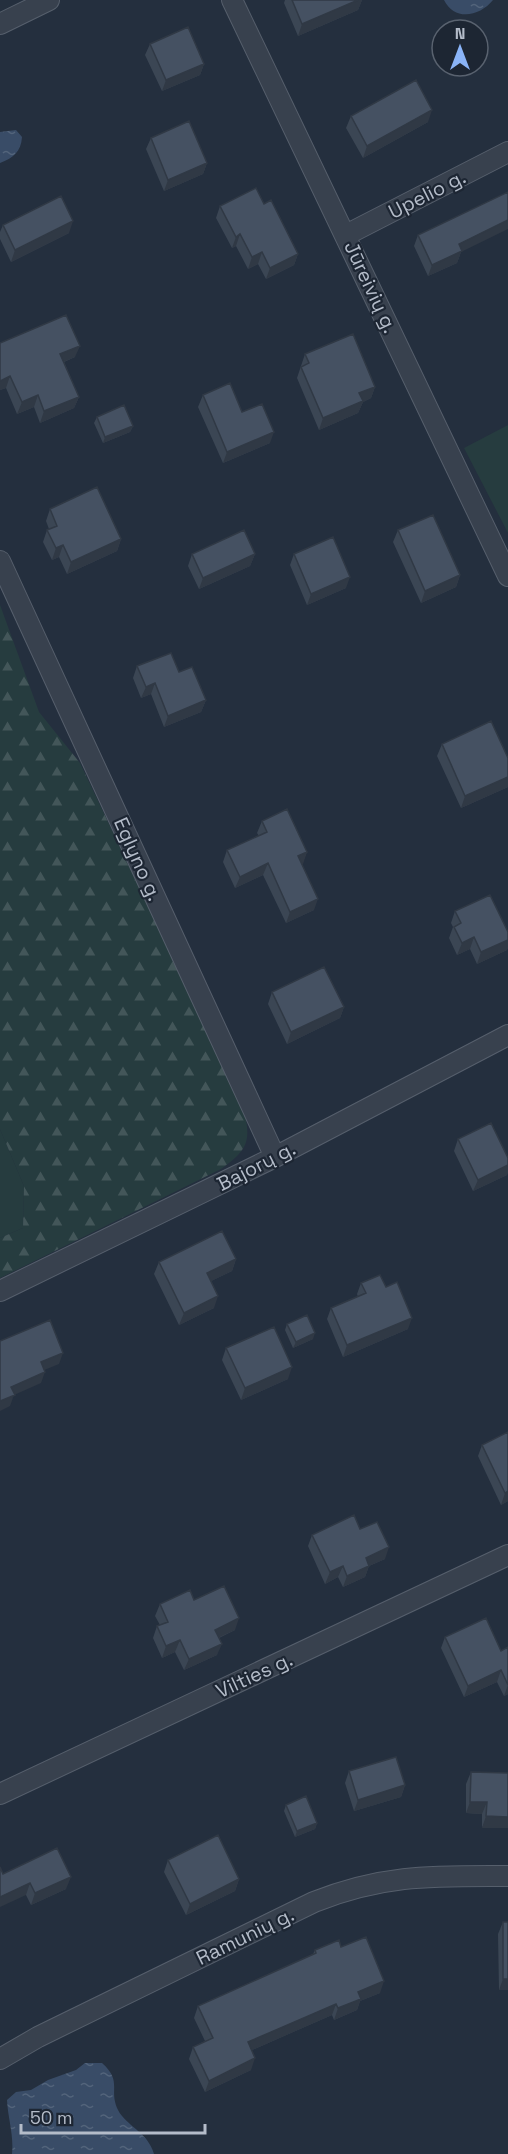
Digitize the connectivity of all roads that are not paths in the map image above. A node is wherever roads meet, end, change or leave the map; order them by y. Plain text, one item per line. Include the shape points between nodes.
1 (49, 0) edge
2 (232, 0) edge
3 (0, 24) edge
4 (508, 152) edge
5 (346, 235) junction
6 (0, 561) edge
7 (508, 576) edge
8 (508, 1035) edge
9 (275, 1157) junction
10 (0, 1291) edge
11 (508, 1555) edge
12 (0, 1794) edge
13 (508, 1876) edge
14 (0, 2060) edge

1 - 3 street
2 - 5 street, Jūreivių g.
4 - 5 street, Upelio g.
5 - 7 street, Jūreivių g.
6 - 9 street, Eglyno g.
8 - 9 street, Bajorų g.
9 - 10 street, Bajorų g.
11 - 12 street, Vilties g.
13 - 14 street, Ramunių g. via 429,1876 351,1887 38,2037

